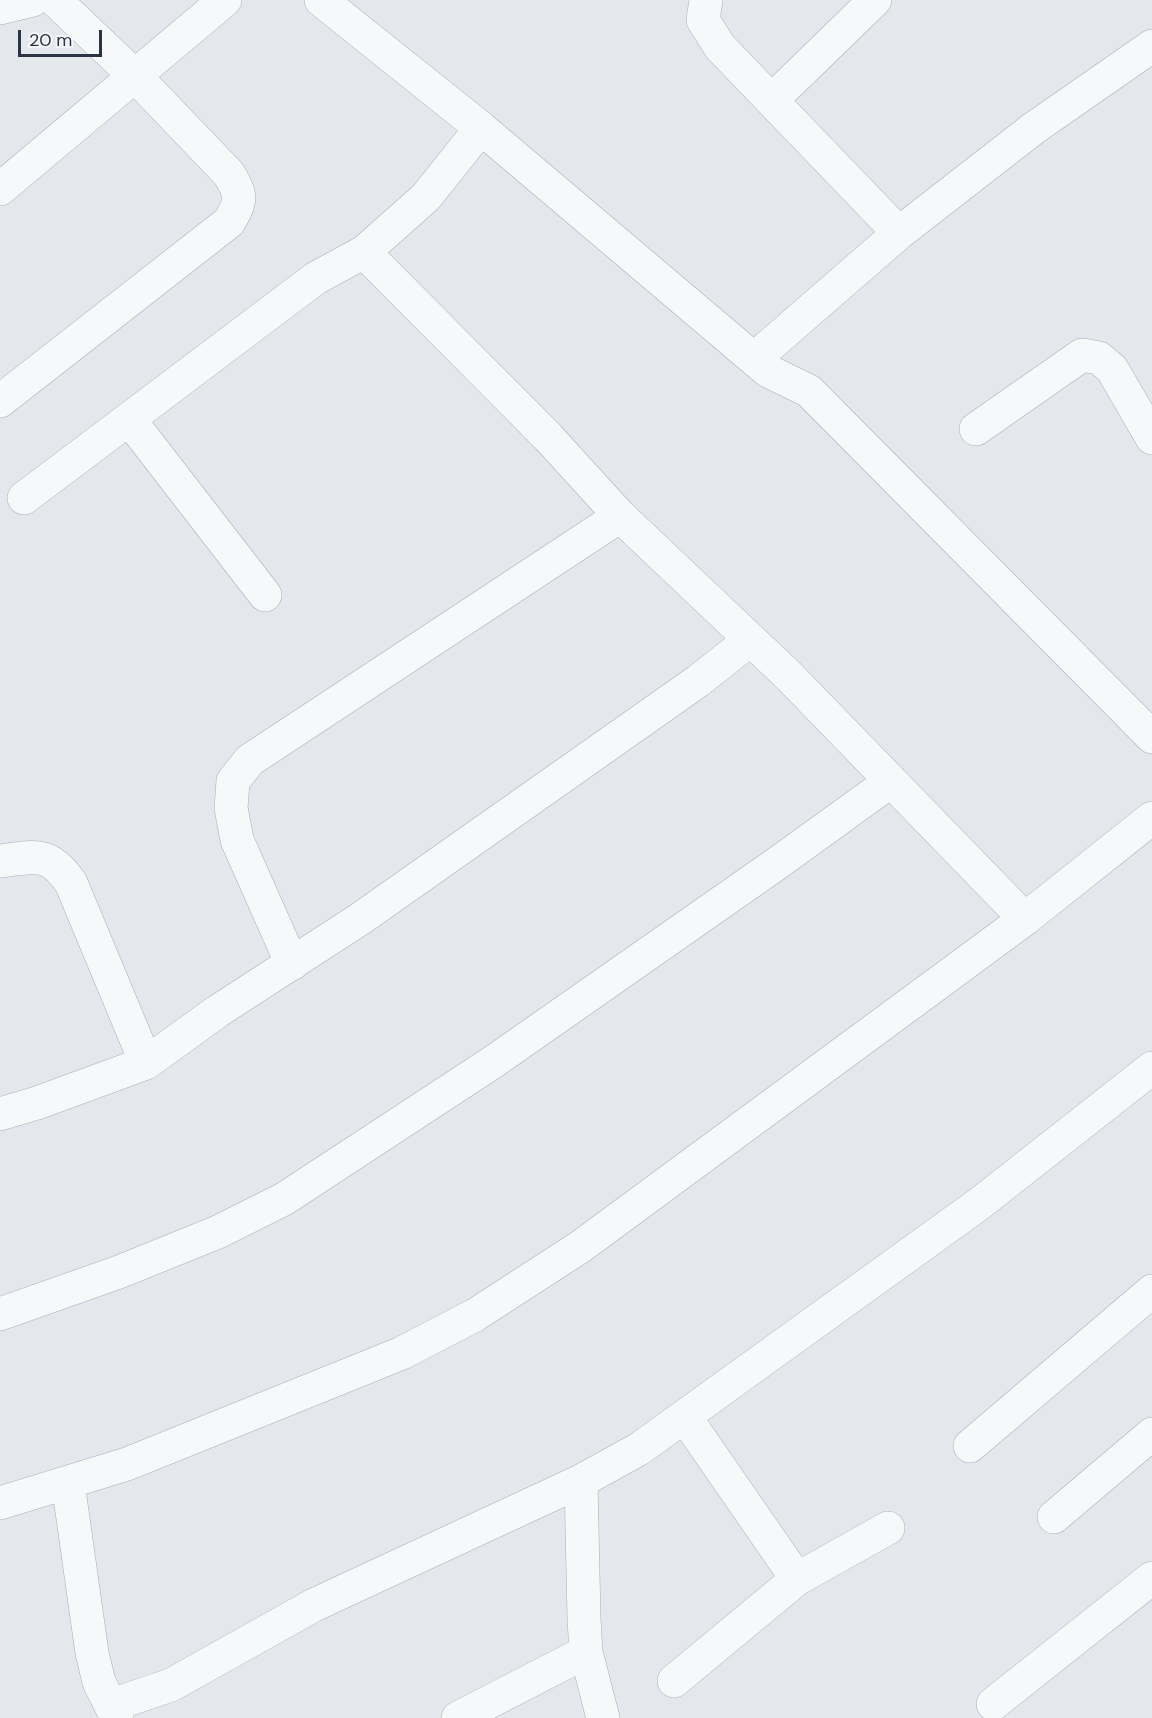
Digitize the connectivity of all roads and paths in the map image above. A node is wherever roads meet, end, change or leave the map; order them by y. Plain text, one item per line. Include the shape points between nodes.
1 (33, 0) edge
2 (54, 0) edge
3 (225, 0) edge
4 (706, 0) edge
5 (875, 0) edge
6 (330, 1) edge
7 (0, 8) edge
8 (1152, 46) edge
9 (136, 76) junction
10 (772, 100) junction
11 (481, 128) junction
12 (0, 189) edge
13 (899, 233) junction
14 (364, 252) junction
15 (761, 365) junction
16 (0, 401) edge
17 (129, 419) junction
18 (976, 429) dead end
19 (1152, 438) edge
20 (24, 498) dead end
21 (620, 516) junction
22 (265, 595) dead end
23 (750, 640) junction
24 (1152, 737) edge
25 (891, 781) junction
26 (1152, 818) edge
27 (0, 861) edge
28 (1025, 920) junction
29 (292, 964) junction
30 (146, 1063) junction
31 (1152, 1068) edge
32 (0, 1114) edge
33 (1152, 1291) edge
34 (0, 1314) edge
35 (685, 1417) junction
36 (1152, 1434) edge
37 (970, 1446) dead end
38 (592, 1475) junction
39 (68, 1483) junction
40 (0, 1503) edge
41 (1054, 1517) dead end
42 (888, 1528) dead end
43 (1152, 1578) edge
44 (797, 1579) junction
45 (586, 1652) junction
46 (674, 1682) dead end
47 (993, 1704) dead end
48 (114, 1712) edge
49 (458, 1718) edge
50 (603, 1718) edge

1 - 7 street
2 - 9 street
3 - 9 street
4 - 10 street via 703,20 720,47
5 - 10 street
6 - 11 street
8 - 13 street via 1034,128
9 - 12 street
9 - 16 street via 229,174 239,192 239,204 229,222
10 - 13 street
11 - 14 street via 426,197
11 - 15 street
13 - 15 street
14 - 17 street via 316,278
14 - 21 street via 548,437
15 - 24 street via 809,391
17 - 20 street
17 - 22 street
18 - 19 street via 1082,356 1099,358 1112,369
21 - 23 street
21 - 29 street via 250,760 233,781 231,808 237,840
23 - 25 street
23 - 29 street via 698,681
25 - 28 street
25 - 34 street via 493,1062 275,1204 174,1250
26 - 28 street
27 - 30 street via 38,857 61,869 71,883
28 - 39 street via 580,1247 475,1315 402,1353 127,1464
29 - 30 street
30 - 32 street
31 - 35 street via 979,1204
33 - 37 street
35 - 38 street
35 - 44 street
36 - 41 street
38 - 45 street via 584,1619
38 - 48 street via 314,1605 171,1685
39 - 40 street
39 - 48 street via 92,1653 99,1682
42 - 44 street
43 - 47 street
44 - 46 street
45 - 49 street
45 - 50 street

